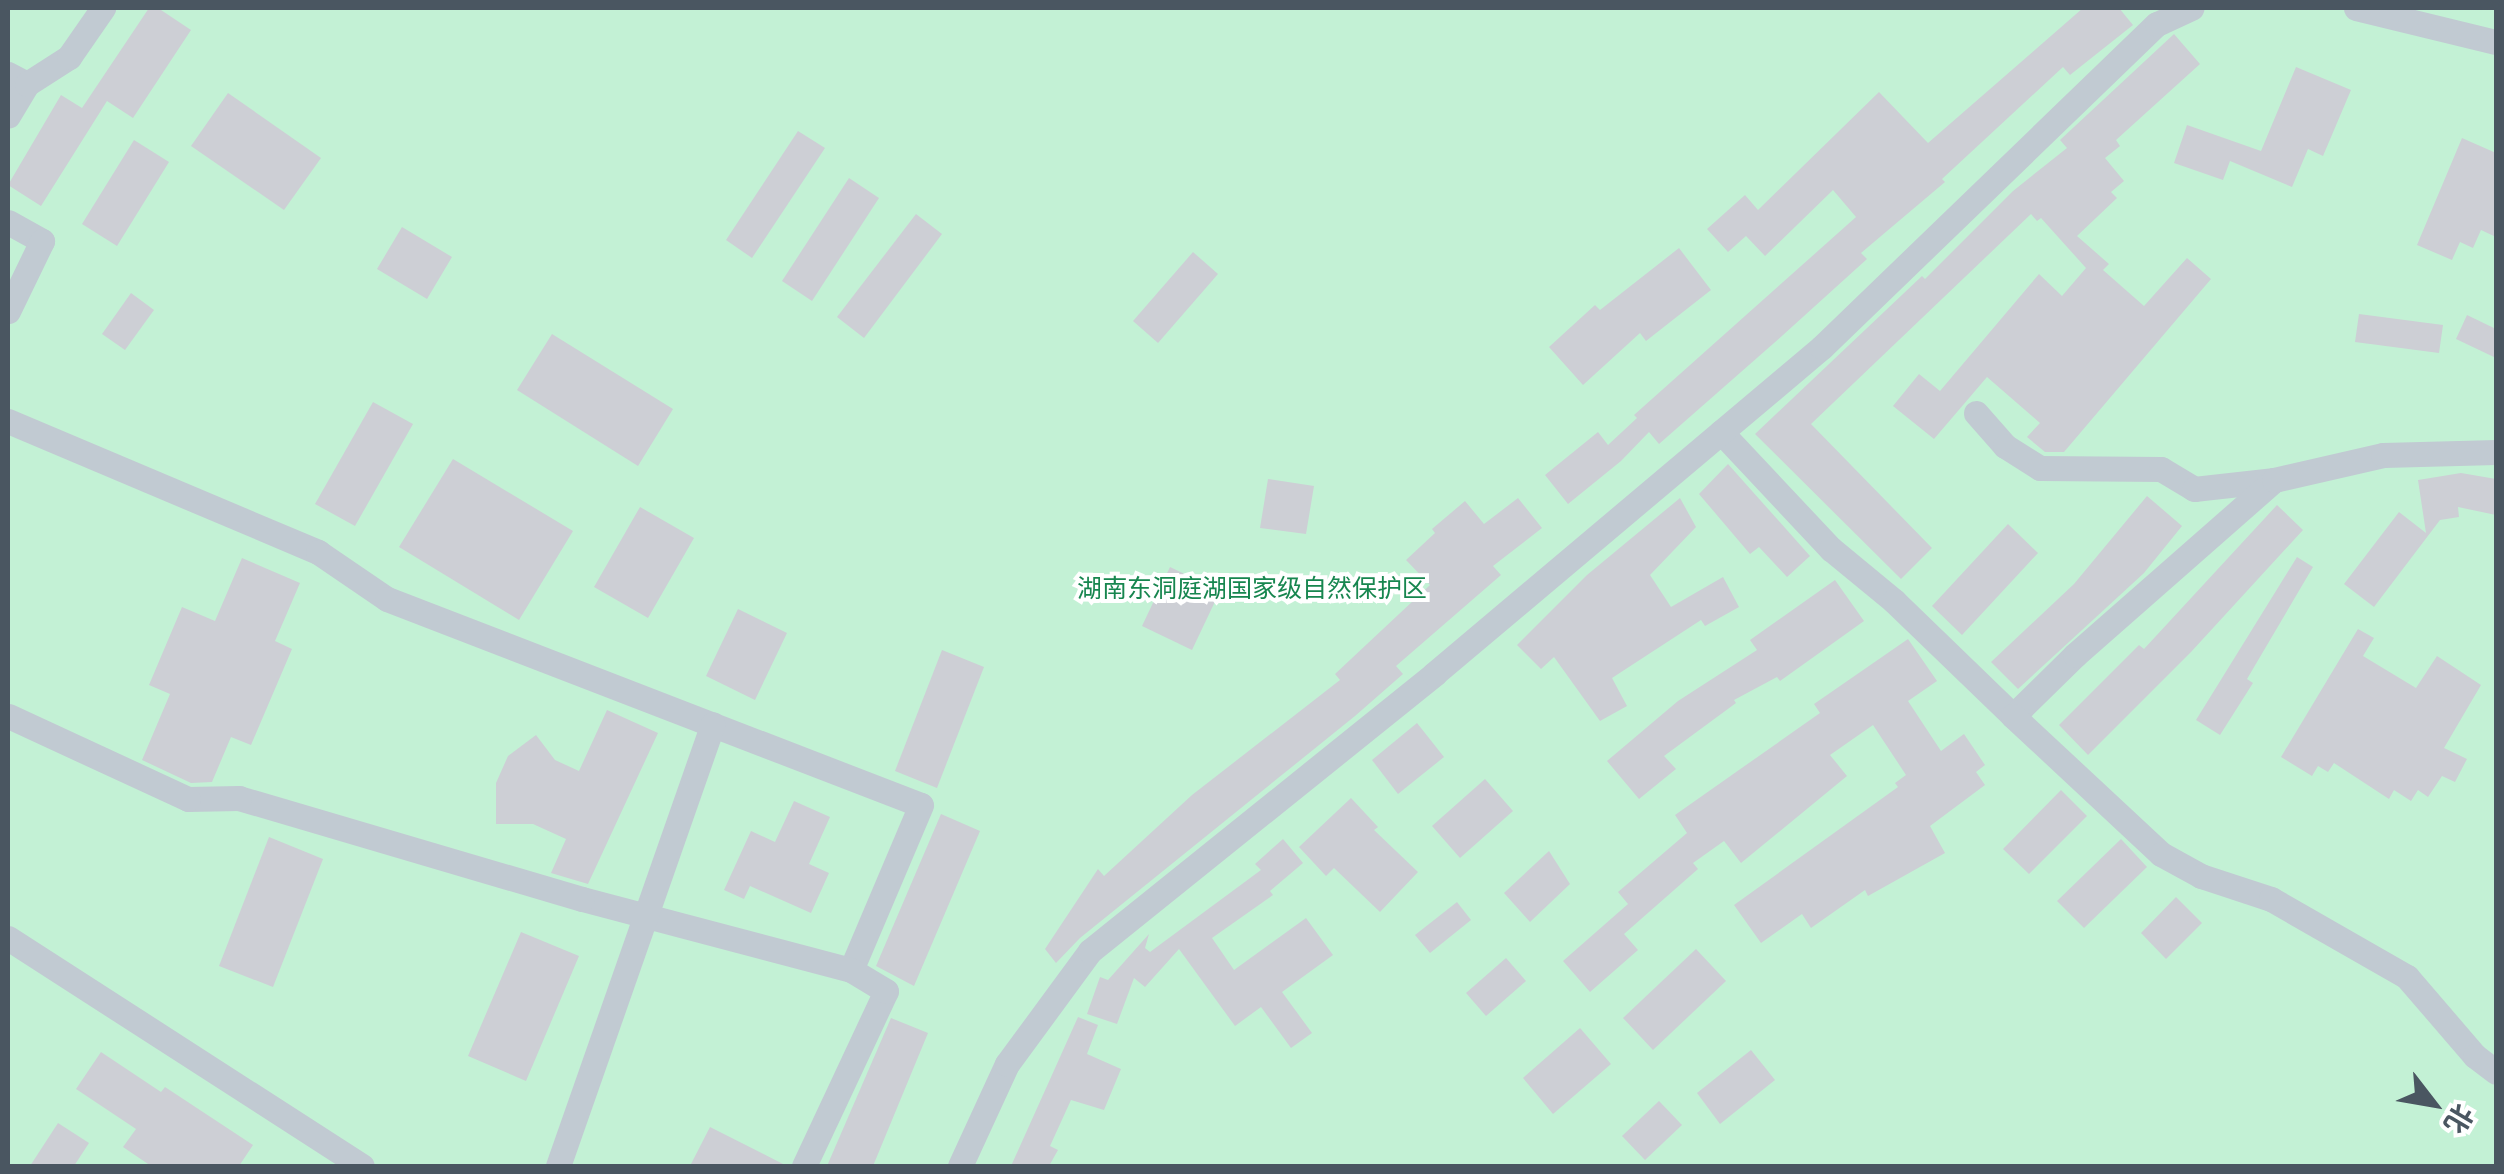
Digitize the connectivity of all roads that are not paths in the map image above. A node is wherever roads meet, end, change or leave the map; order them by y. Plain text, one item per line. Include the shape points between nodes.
1 (102, 8) edge
2 (2191, 8) edge
3 (2356, 8) edge
4 (2496, 42) edge
5 (17, 79) edge
6 (8, 116) edge
7 (8, 222) edge
8 (8, 311) edge
9 (1976, 413) dead end
10 (8, 422) edge
11 (1721, 432) junction
12 (2496, 452) edge
13 (2274, 480) junction
14 (8, 716) edge
15 (2013, 716) junction
16 (713, 724) junction
17 (646, 916) junction
18 (8, 938) edge
19 (851, 970) junction
20 (2496, 1072) edge
21 (362, 1166) edge
22 (558, 1166) edge
23 (804, 1166) edge
24 (960, 1166) edge

1 - 5 street via 68,56
2 - 11 street via 2157,24 1822,346
3 - 4 street
5 - 6 street
7 - 8 street via 42,242
9 - 13 street via 2005,446 2040,468 2161,469 2194,489
10 - 16 street via 318,552 387,599
11 - 15 street via 1831,548
11 - 24 street via 1090,951 1007,1064
12 - 13 street via 2384,454
13 - 15 street
14 - 17 street via 188,799 239,798
15 - 20 street via 2161,854 2201,876 2271,898 2407,977
16 - 17 street
16 - 19 street via 920,805
17 - 19 street
17 - 22 street
18 - 21 street
19 - 23 street via 886,991

